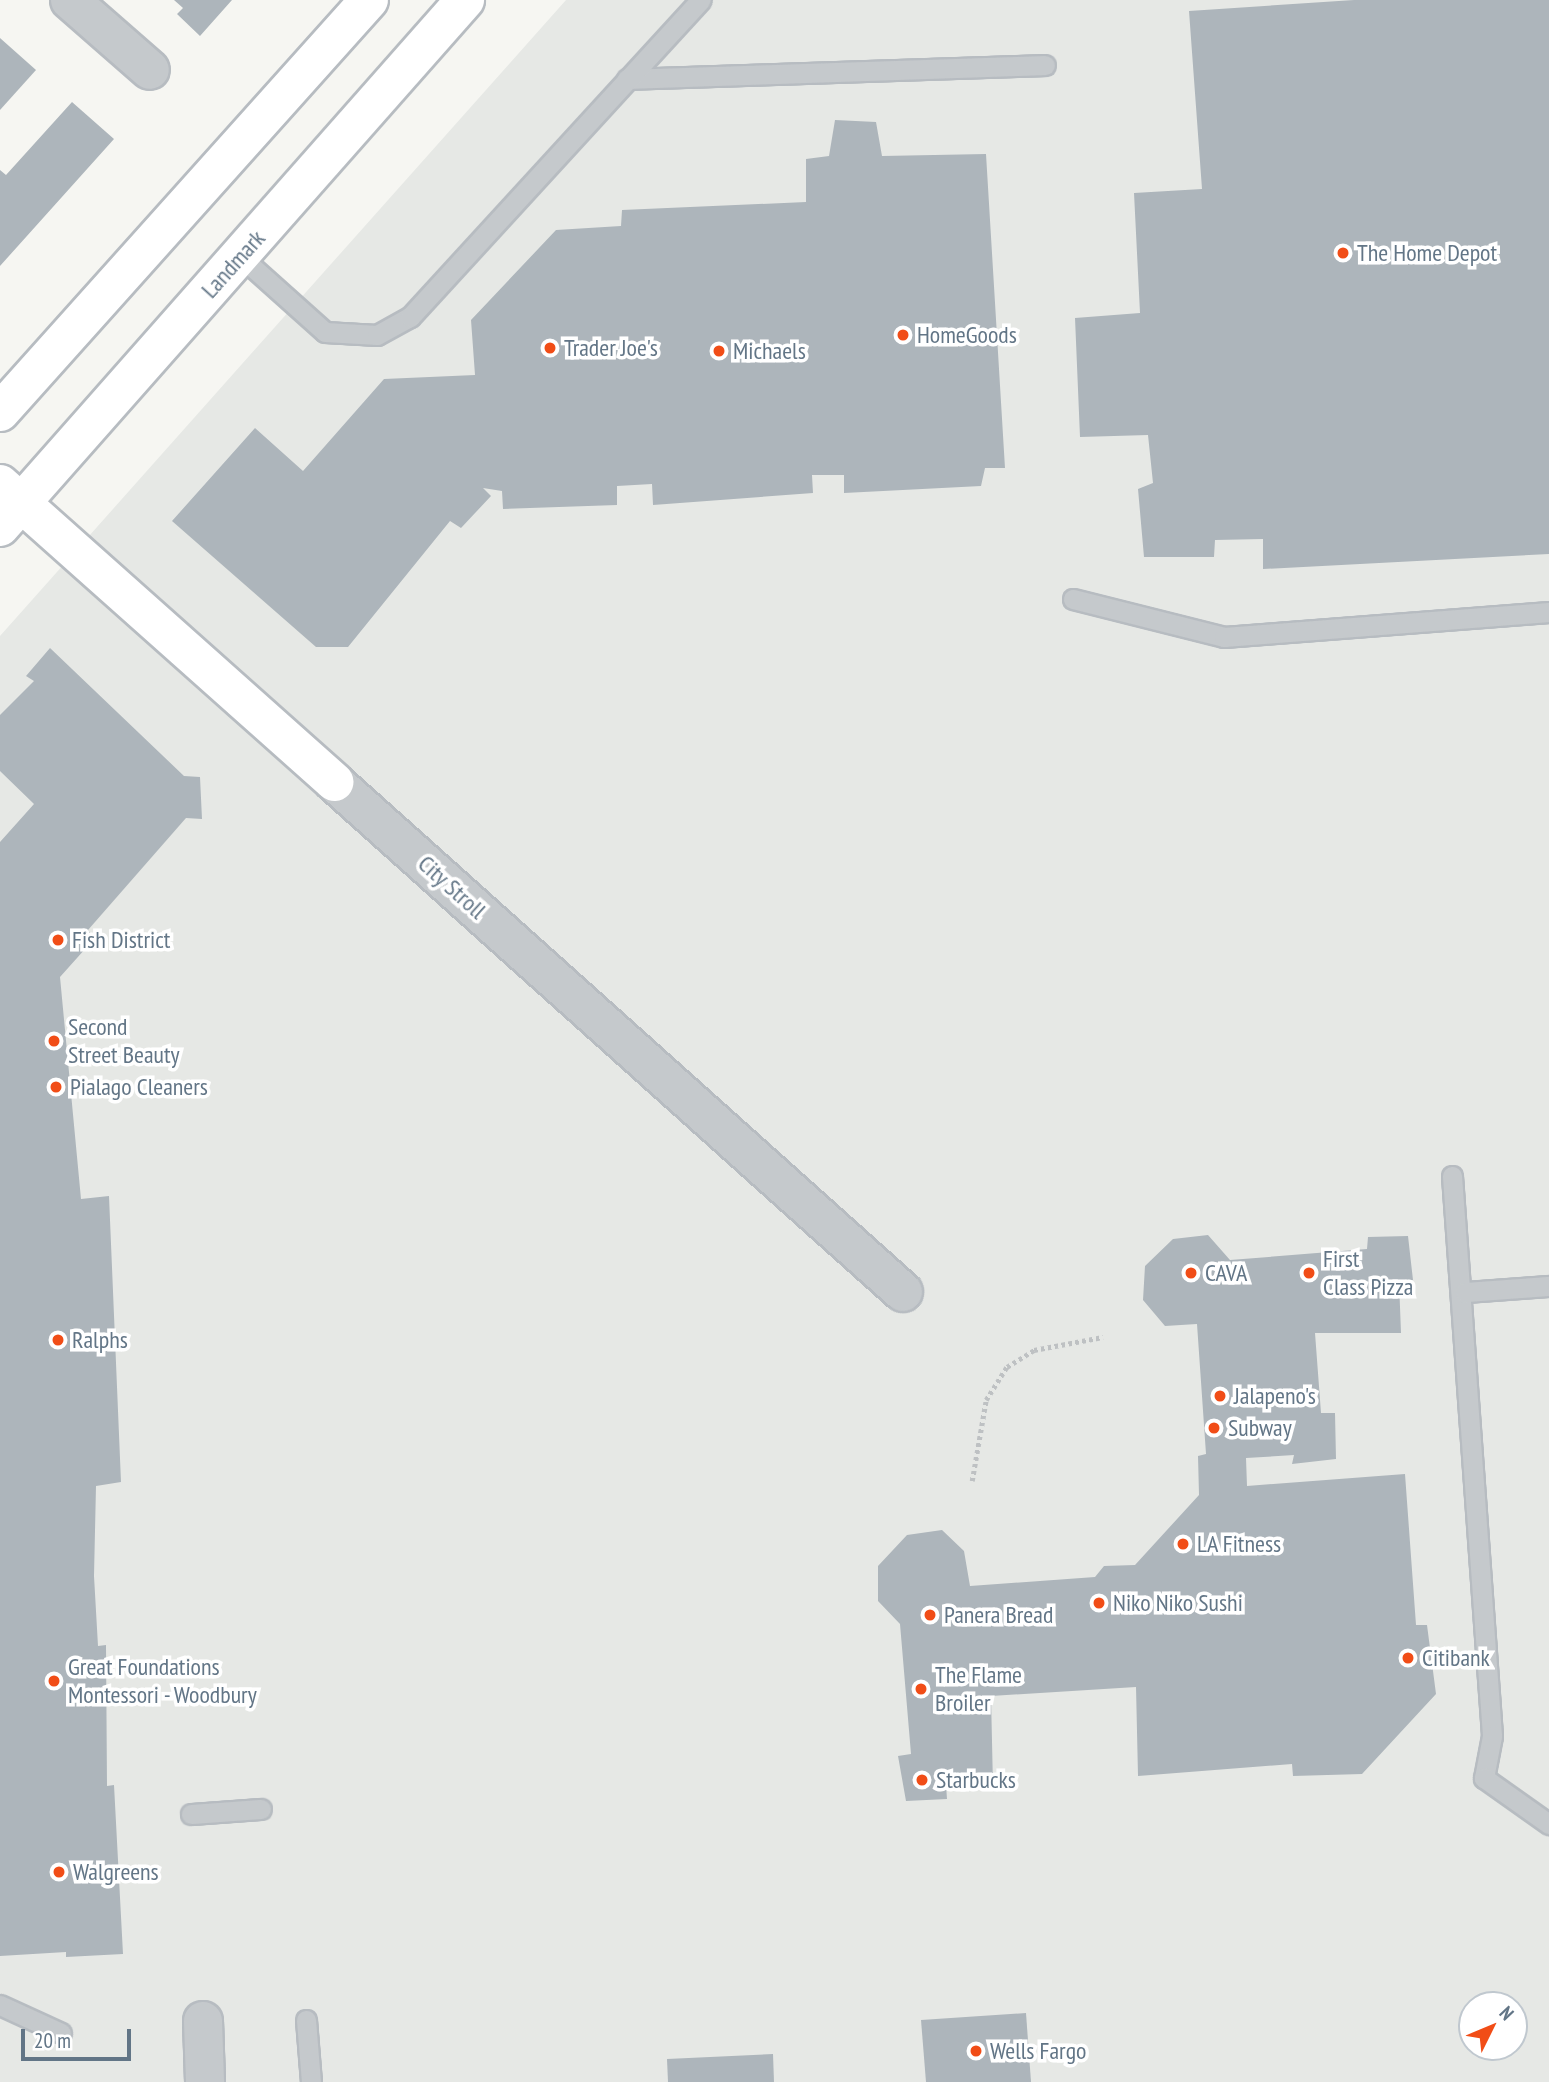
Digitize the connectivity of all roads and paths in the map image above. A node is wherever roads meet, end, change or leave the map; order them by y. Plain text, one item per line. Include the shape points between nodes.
1 (70, 0) edge
2 (369, 0) edge
3 (466, 0) edge
4 (700, 0) edge
5 (1045, 65) dead end
6 (150, 70) dead end
7 (627, 79) junction
8 (240, 256) junction
9 (0, 412) edge
10 (7, 505) edge
11 (1073, 599) dead end
12 (1549, 612) edge
13 (1452, 1176) dead end
14 (1549, 1286) edge
15 (902, 1292) dead end
16 (1465, 1292) junction
17 (1103, 1336) dead end
18 (972, 1481) dead end
19 (261, 1809) dead end
20 (191, 1814) dead end
21 (1549, 1824) edge
22 (0, 2005) edge
23 (306, 2020) dead end
24 (203, 2021) dead end
25 (61, 2033) dead end
26 (205, 2082) edge
27 (311, 2082) edge

1 - 6 street
2 - 9 street
3 - 8 street, Landmark
4 - 7 lane
5 - 7 lane
7 - 8 lane via 410,317 377,335 325,332
8 - 10 street, Landmark
10 - 15 street, City Stroll via 334,782
11 - 12 lane via 1224,636
13 - 16 lane
14 - 16 lane
16 - 21 lane via 1492,1736 1484,1778
17 - 18 path via 1034,1350 1007,1367 986,1400
19 - 20 lane
22 - 25 lane
23 - 27 lane
24 - 26 street

